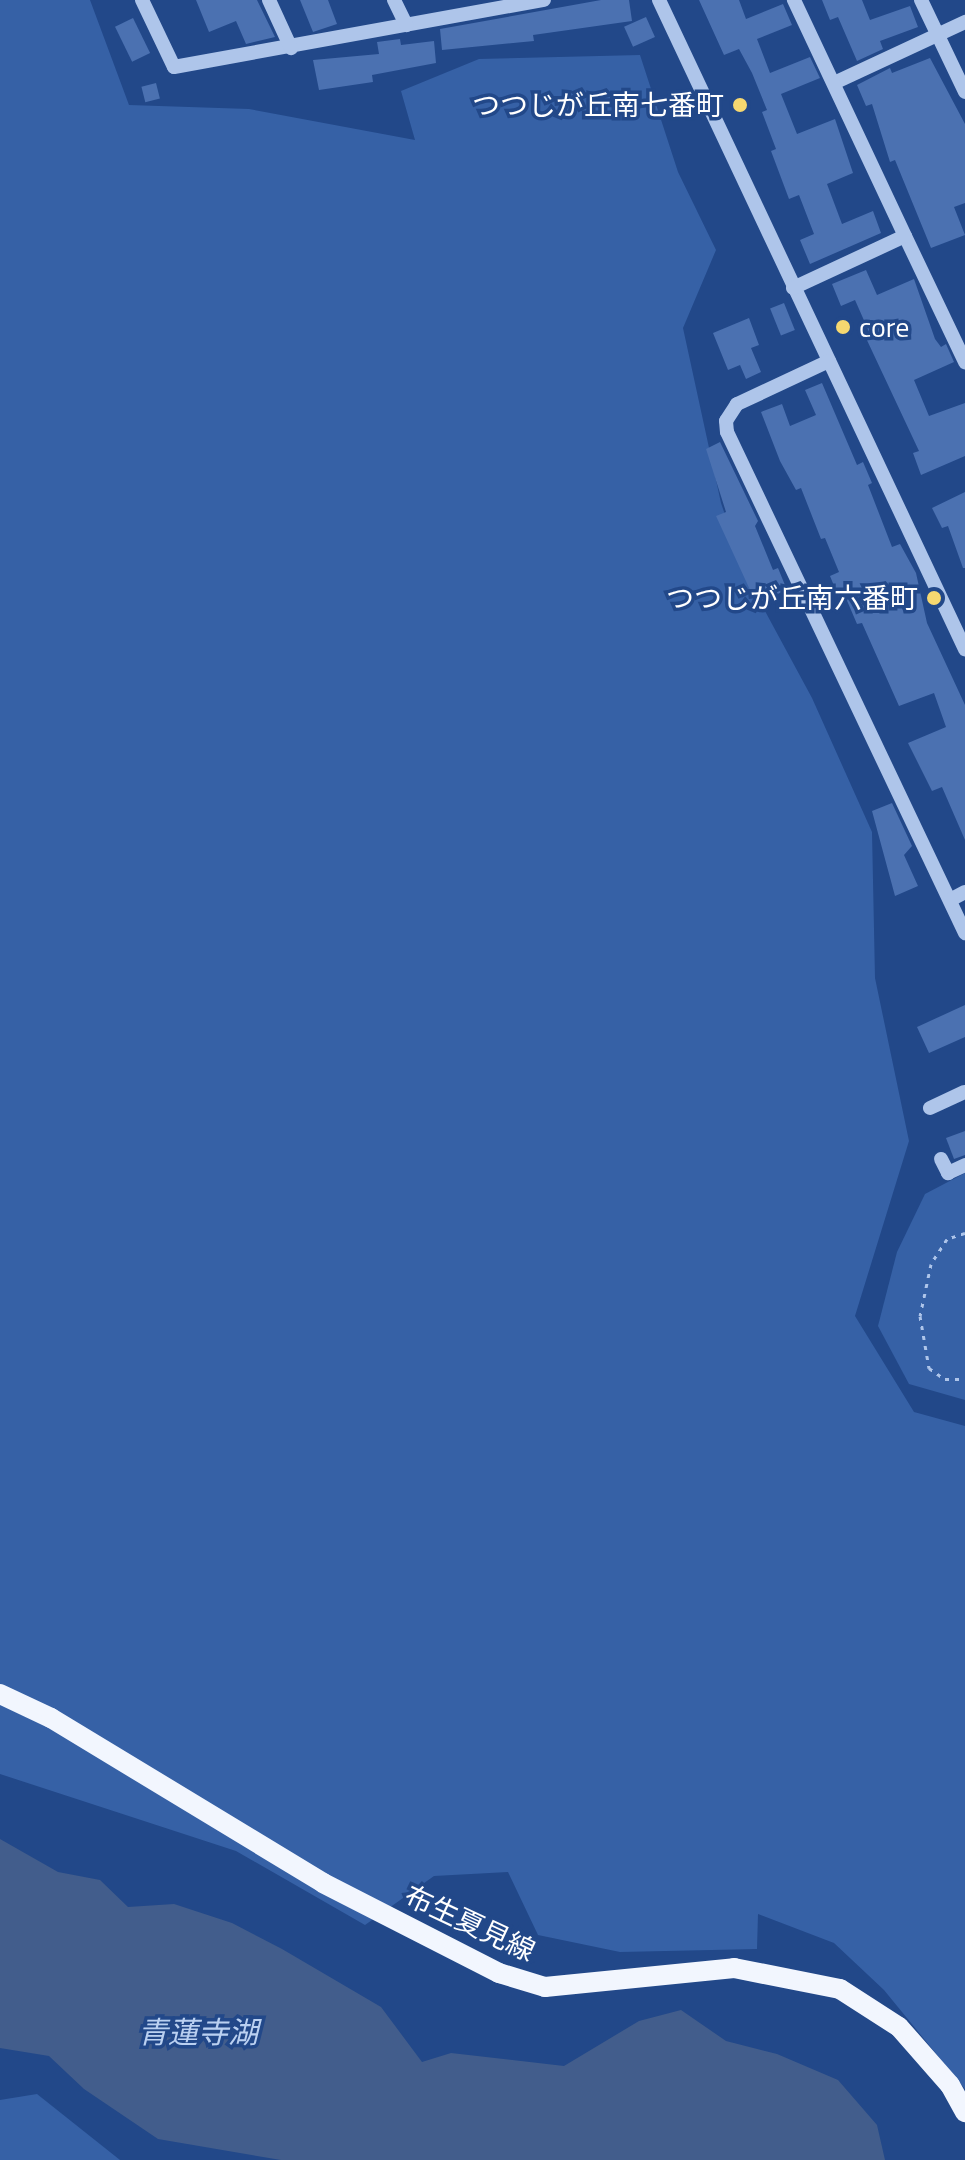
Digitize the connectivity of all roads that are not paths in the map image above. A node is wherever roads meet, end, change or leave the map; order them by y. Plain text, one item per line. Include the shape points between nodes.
1 (142, 0) edge
2 (269, 0) edge
3 (394, 0) edge
4 (544, 0) edge
5 (659, 0) edge
6 (794, 0) edge
7 (921, 0) edge
8 (524, 2) edge
9 (965, 22) edge
10 (406, 25) junction
11 (938, 35) junction
12 (291, 48) junction
13 (834, 83) junction
14 (965, 92) edge
15 (905, 236) junction
16 (793, 288) junction
17 (829, 361) junction
18 (965, 362) edge
19 (965, 649) edge
20 (965, 892) edge
21 (950, 900) junction
22 (965, 933) edge
23 (965, 1092) edge
24 (930, 1108) dead end
25 (941, 1159) dead end
26 (965, 1165) edge
27 (0, 1694) edge
28 (965, 2112) edge

1 - 12 street via 174,67
2 - 12 street
3 - 10 street
4 - 8 street
5 - 16 street
6 - 13 street
7 - 11 street
8 - 10 street
9 - 11 street
10 - 12 street
11 - 13 street
11 - 14 street
13 - 15 street
15 - 16 street
15 - 18 street
16 - 17 street
17 - 19 street
17 - 21 street via 737,404 726,421 727,432
20 - 21 street
21 - 22 street
23 - 24 street
25 - 26 street via 948,1173
27 - 28 main road, 布生夏見線 via 51,1718 323,1883 499,1973 545,1987 734,1968 840,1989 899,2027 950,2085

